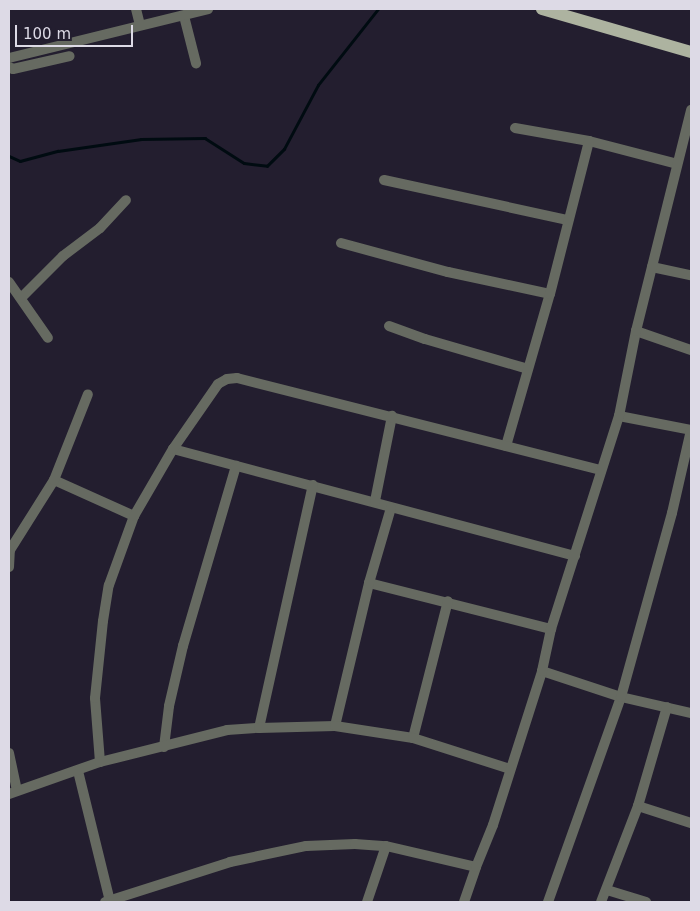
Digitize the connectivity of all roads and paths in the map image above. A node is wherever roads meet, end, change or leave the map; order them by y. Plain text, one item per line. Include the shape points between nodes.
1 (136, 9) edge
2 (208, 9) edge
3 (542, 9) edge
4 (570, 12) edge
5 (184, 16) junction
6 (140, 25) junction
7 (691, 52) edge
8 (70, 56) dead end
9 (9, 58) edge
10 (196, 63) dead end
11 (9, 67) edge
12 (691, 110) edge
13 (516, 128) dead end
14 (589, 142) junction
15 (678, 164) junction
16 (384, 180) dead end
17 (126, 200) dead end
18 (567, 220) junction
19 (341, 244) dead end
20 (652, 267) junction
21 (691, 275) edge
22 (9, 282) edge
23 (550, 294) junction
24 (21, 298) junction
25 (389, 326) dead end
26 (636, 331) junction
27 (48, 338) dead end
28 (691, 350) edge
29 (528, 369) junction
30 (88, 394) dead end
31 (392, 416) junction
32 (619, 416) junction
33 (691, 430) edge
34 (506, 446) junction
35 (173, 449) junction
36 (236, 466) junction
37 (601, 470) junction
38 (54, 480) junction
39 (313, 486) junction
40 (375, 502) junction
41 (392, 508) junction
42 (134, 516) junction
43 (575, 556) junction
44 (9, 567) edge
45 (369, 582) junction
46 (448, 601) junction
47 (551, 629) junction
48 (542, 671) junction
49 (620, 697) junction
50 (667, 707) junction
51 (691, 714) edge
52 (335, 726) junction
53 (259, 728) junction
54 (413, 738) junction
55 (164, 747) junction
56 (9, 753) edge
57 (100, 762) junction
58 (510, 769) junction
59 (78, 771) junction
60 (13, 792) edge
61 (638, 806) junction
62 (691, 823) edge
63 (386, 846) junction
64 (476, 866) junction
65 (607, 890) junction
66 (108, 901) edge
67 (367, 902) edge
68 (464, 902) edge
69 (548, 902) edge
70 (601, 902) edge
71 (646, 902) edge

1 - 6 street
2 - 5 street
3 - 4 main road
4 - 7 main road
5 - 6 street
5 - 10 street
6 - 9 street
8 - 11 street via 13,69
12 - 15 street
13 - 14 street
14 - 15 street
14 - 18 street
15 - 20 street
16 - 18 street
17 - 24 street via 100,228 63,256
18 - 23 street
19 - 23 street
20 - 21 street
20 - 26 street
22 - 24 street
23 - 29 street
24 - 27 street
25 - 29 street
26 - 28 street
26 - 32 street
29 - 34 street
30 - 38 street
31 - 34 street
31 - 35 street via 237,378 227,379 218,384
31 - 40 street
32 - 33 street
32 - 37 street
33 - 49 street via 672,513
34 - 37 street
35 - 36 street
35 - 42 street
36 - 39 street
36 - 55 street via 183,646 169,706
37 - 43 street
38 - 42 street
38 - 44 street via 10,550
39 - 40 street
39 - 53 street
40 - 41 street
41 - 43 street
41 - 45 street
42 - 57 street via 109,585 103,621 95,698
43 - 47 street
45 - 46 street
45 - 52 street
46 - 47 street
46 - 54 street
47 - 48 street
48 - 49 street
48 - 58 street
49 - 50 street
49 - 69 street
50 - 51 street
50 - 61 street
52 - 53 street
52 - 54 street
53 - 55 street via 227,730
54 - 58 street
55 - 57 street
56 - 60 street
57 - 59 street
58 - 64 street
59 - 60 street
59 - 66 street
61 - 62 street
61 - 65 street
63 - 64 street
63 - 66 street via 306,846 230,862
63 - 67 street
64 - 68 street
65 - 70 street
65 - 71 street

